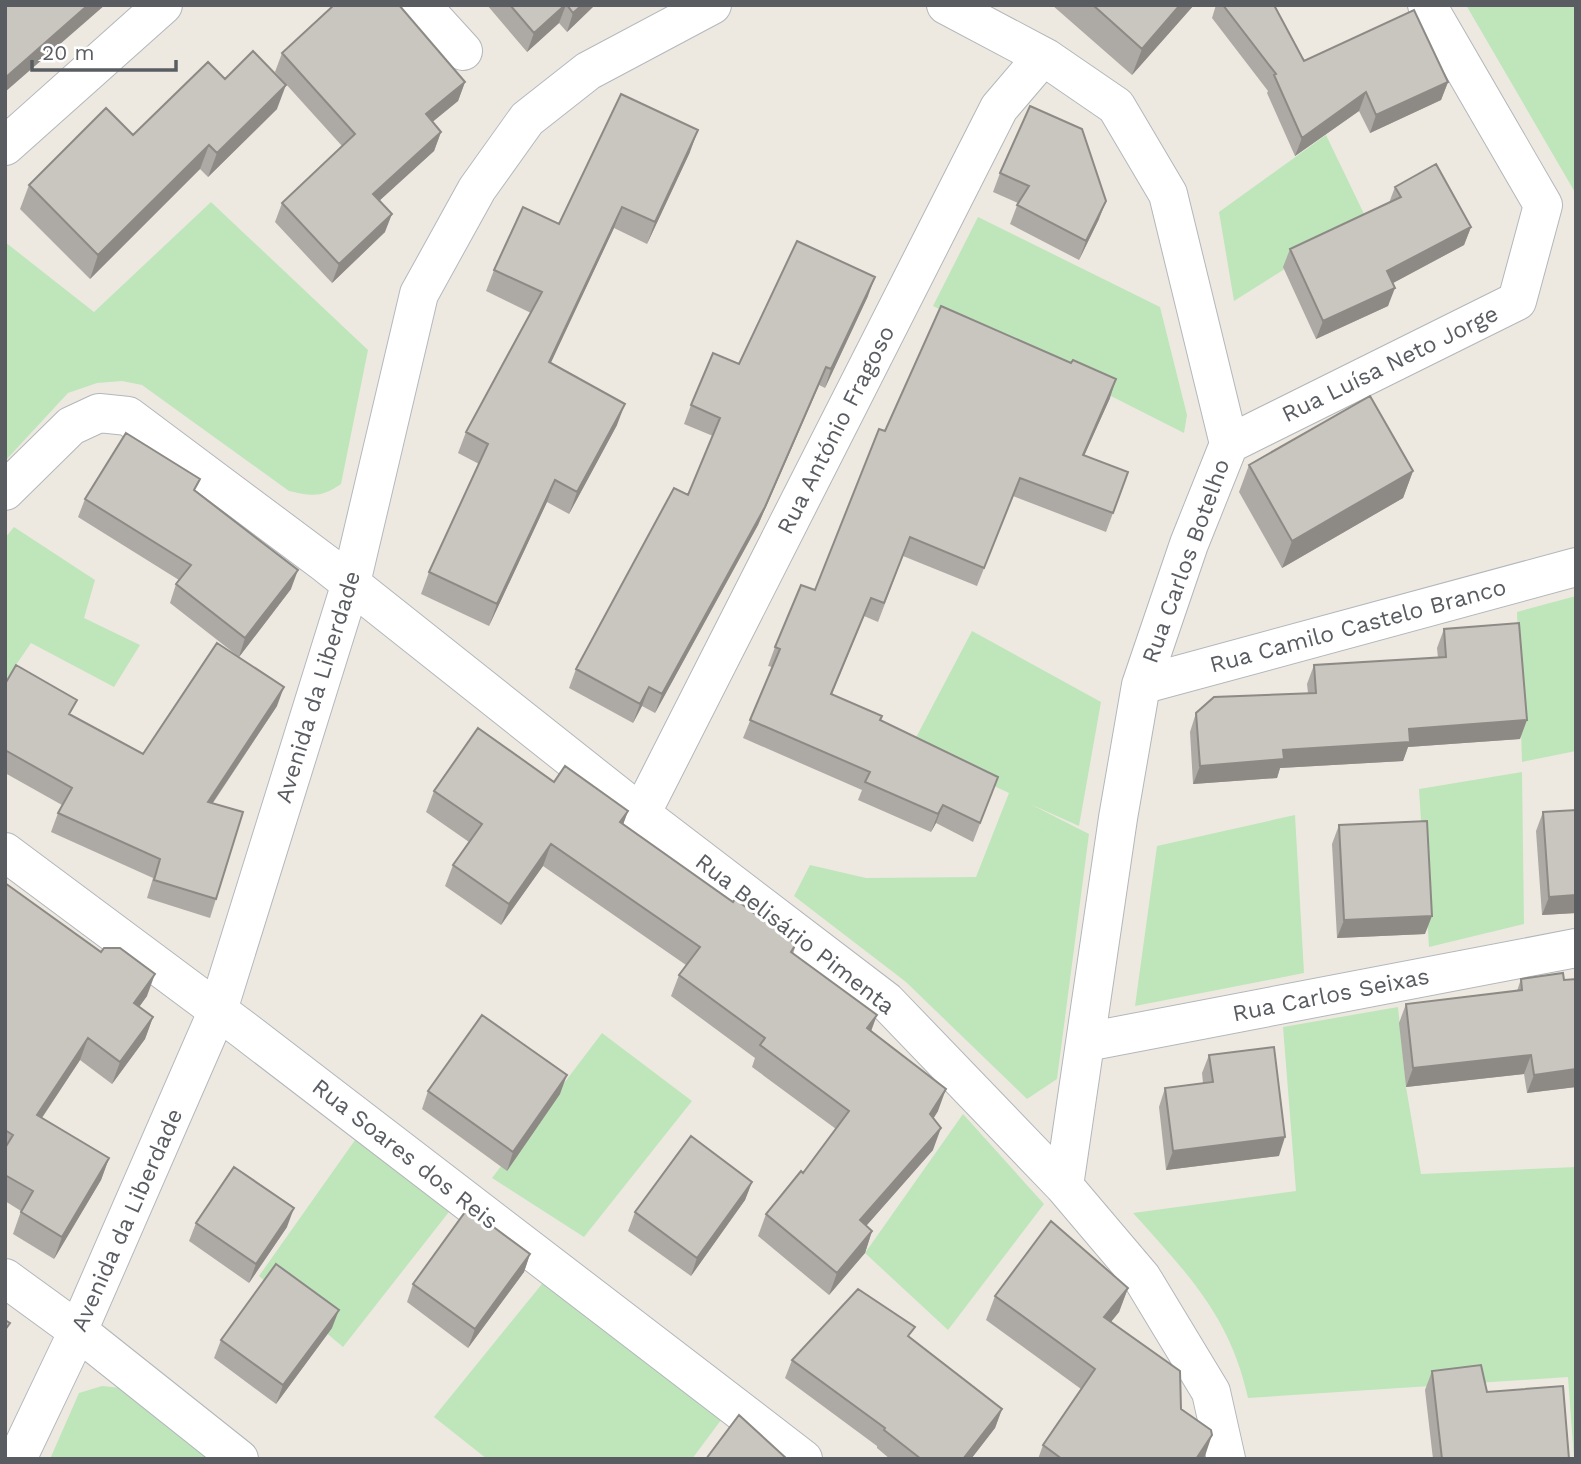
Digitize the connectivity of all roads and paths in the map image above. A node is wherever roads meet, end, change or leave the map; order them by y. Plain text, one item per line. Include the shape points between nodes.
1 (163, 5) edge
2 (421, 5) edge
3 (712, 5) edge
4 (946, 5) edge
5 (1427, 5) edge
6 (463, 51) dead end
7 (1046, 58) junction
8 (5, 146) edge
9 (1229, 444) junction
10 (5, 491) edge
11 (1576, 567) edge
12 (351, 583) junction
13 (1141, 685) junction
14 (641, 814) junction
15 (5, 852) edge
16 (1576, 948) edge
17 (218, 1010) junction
18 (1086, 1042) junction
19 (1064, 1186) junction
20 (5, 1278) edge
21 (78, 1331) junction
22 (17, 1459) edge
23 (239, 1459) edge
24 (803, 1459) edge
25 (1226, 1459) edge

1 - 8 street
2 - 6 street
3 - 12 street, Avenida da Liberdade via 588,71 527,119 477,189 419,294
4 - 7 street, Rua Carlos Botelho
5 - 9 street, Rua Luísa Neto Jorge via 1544,205 1517,301
7 - 9 street, Rua Carlos Botelho via 1116,106 1167,194
7 - 14 street, Rua António Fragoso via 999,108
9 - 13 street, Rua Carlos Botelho
10 - 12 street, Rua Belisário Pimenta via 71,426 99,413 128,416
11 - 13 street, Rua Camilo Castelo Branco
12 - 14 street, Rua Belisário Pimenta
12 - 17 street, Avenida da Liberdade
13 - 18 street, Rua Carlos Botelho
14 - 19 street, Rua Belisário Pimenta via 886,1001
15 - 17 street, Rua Soares dos Reis
16 - 18 street, Rua Carlos Seixas
17 - 21 street, Avenida da Liberdade
17 - 24 street, Rua Soares dos Reis
18 - 19 street, Rua Carlos Botelho
19 - 25 street, Rua Belisário Pimenta via 1142,1278 1211,1392
20 - 21 street
21 - 22 street, Avenida da Liberdade
21 - 23 street

